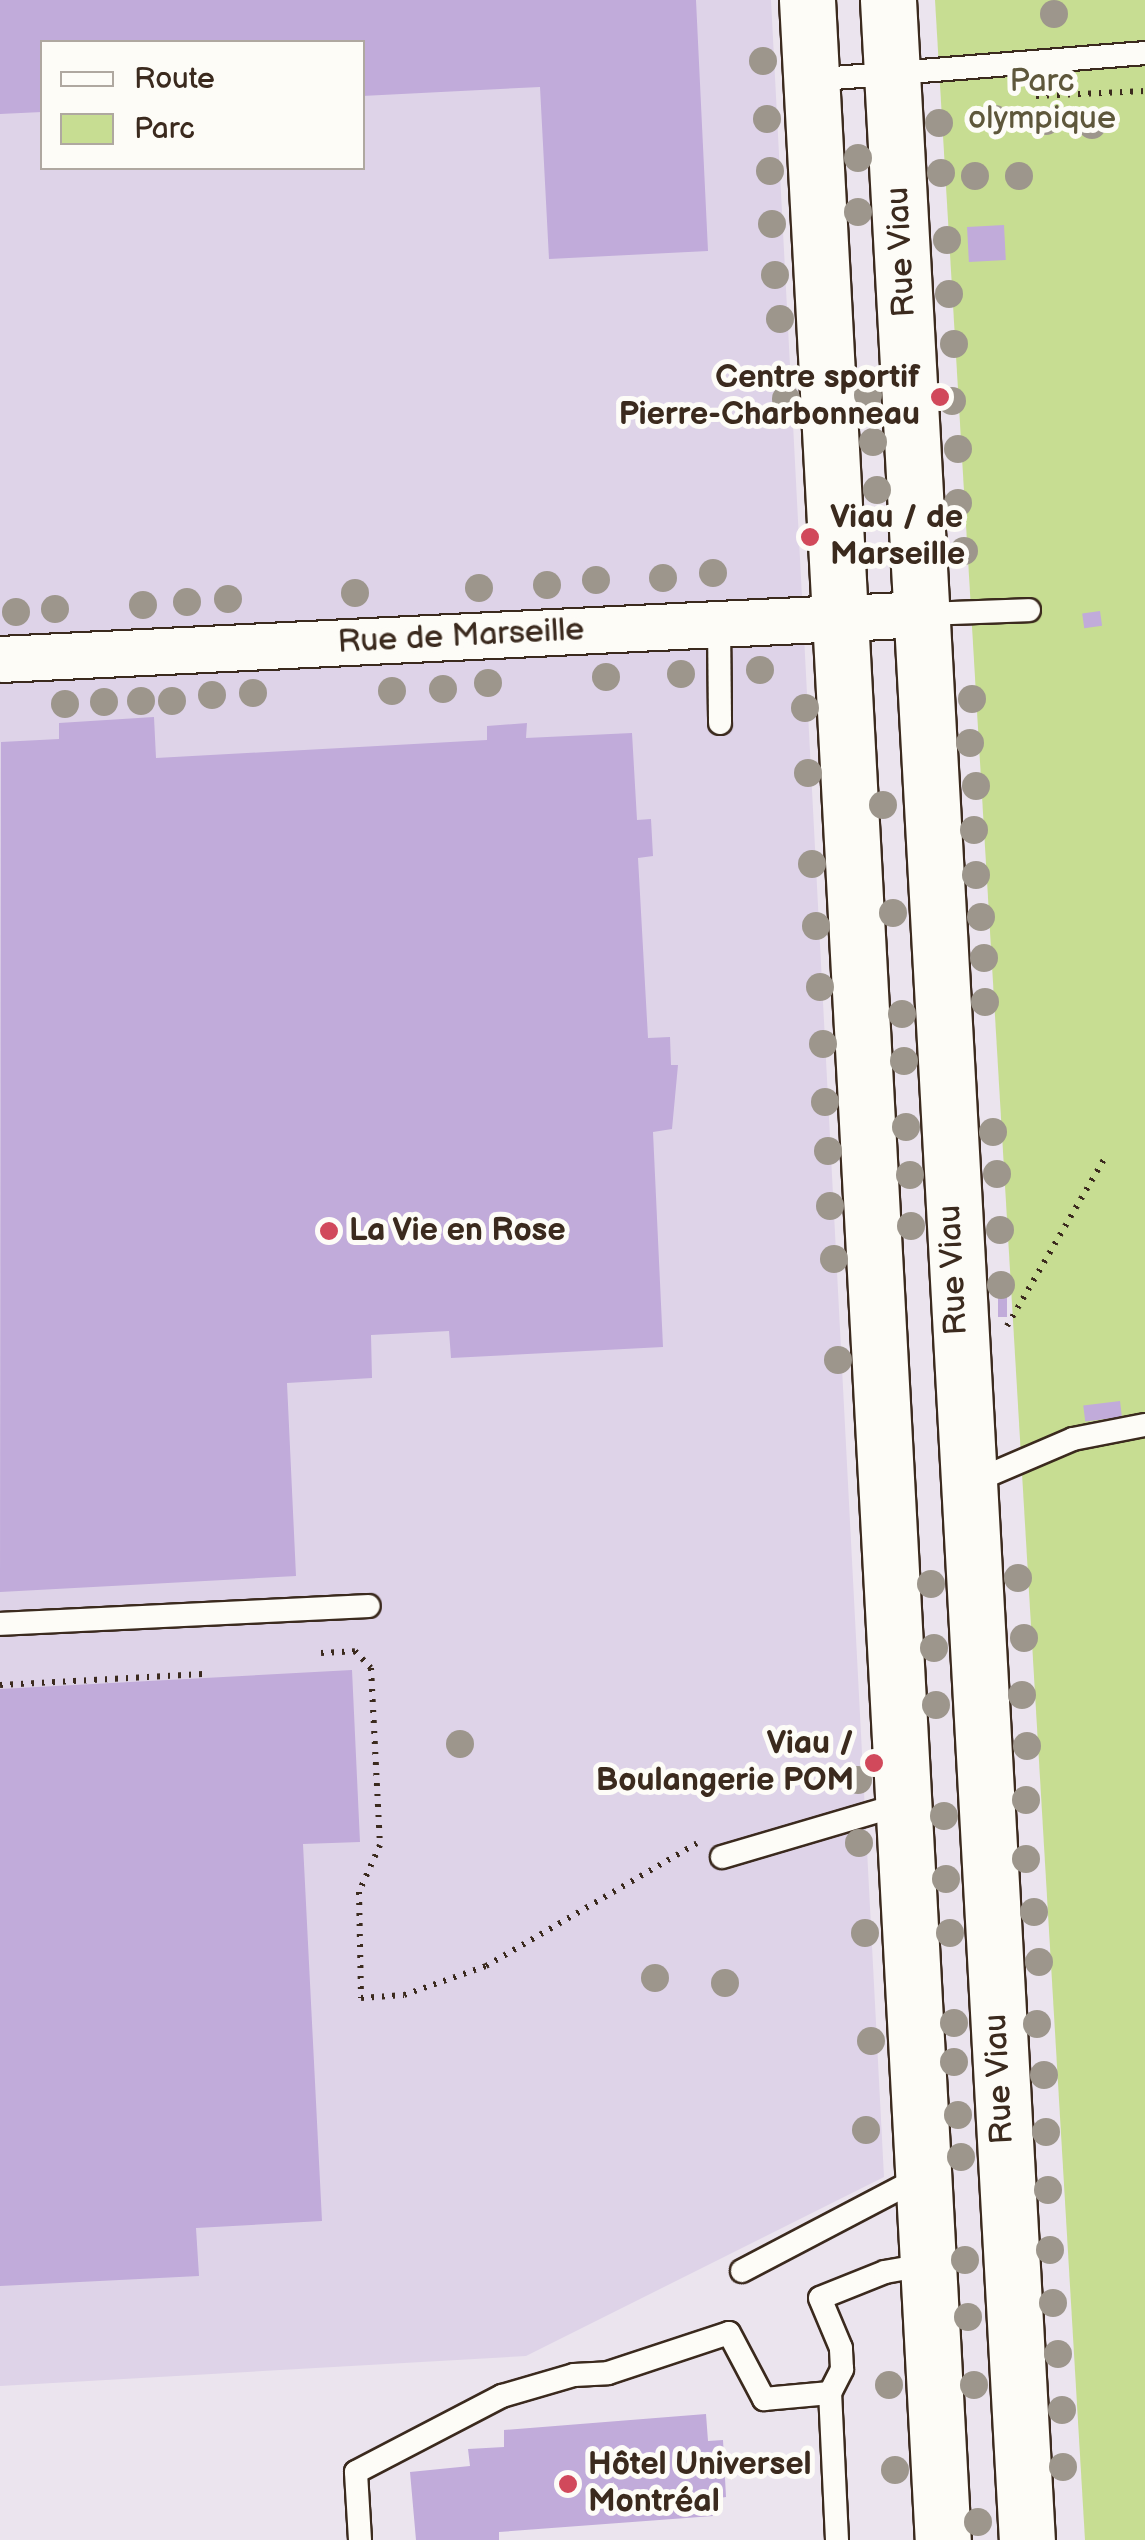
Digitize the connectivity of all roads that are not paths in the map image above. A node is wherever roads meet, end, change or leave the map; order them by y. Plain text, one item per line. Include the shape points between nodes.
1 (806, 0) edge
2 (888, 0) edge
3 (1145, 53) edge
4 (892, 73) junction
5 (810, 80) junction
6 (1029, 610) dead end
7 (922, 614) junction
8 (839, 618) junction
9 (719, 624) junction
10 (0, 659) edge
11 (720, 723) dead end
12 (1145, 1425) edge
13 (964, 1486) junction
14 (369, 1606) dead end
15 (0, 1624) edge
16 (906, 1802) junction
17 (722, 1857) dead end
18 (924, 2176) junction
19 (930, 2264) junction
20 (742, 2271) dead end
21 (830, 2393) junction
22 (360, 2540) edge
23 (837, 2540) edge
24 (943, 2540) edge
25 (1027, 2540) edge

1 - 5 main road
2 - 4 main road, Rue Viau
3 - 4 lane
4 - 5 lane
4 - 7 main road, Rue Viau
5 - 8 main road
6 - 7 lane
7 - 8 street, Rue de Marseille
7 - 13 main road, Rue Viau
8 - 9 street, Rue de Marseille
8 - 16 main road
9 - 10 street, Rue de Marseille
9 - 11 lane
12 - 13 lane via 1074,1439
13 - 25 main road, Rue Viau
14 - 15 lane
16 - 17 lane
16 - 18 main road
18 - 19 main road
18 - 20 lane
19 - 21 lane via 857,2281 820,2298 841,2348 842,2369
19 - 24 main road
21 - 22 lane via 764,2399 729,2333 608,2373 574,2375 502,2396 356,2472
21 - 23 lane

